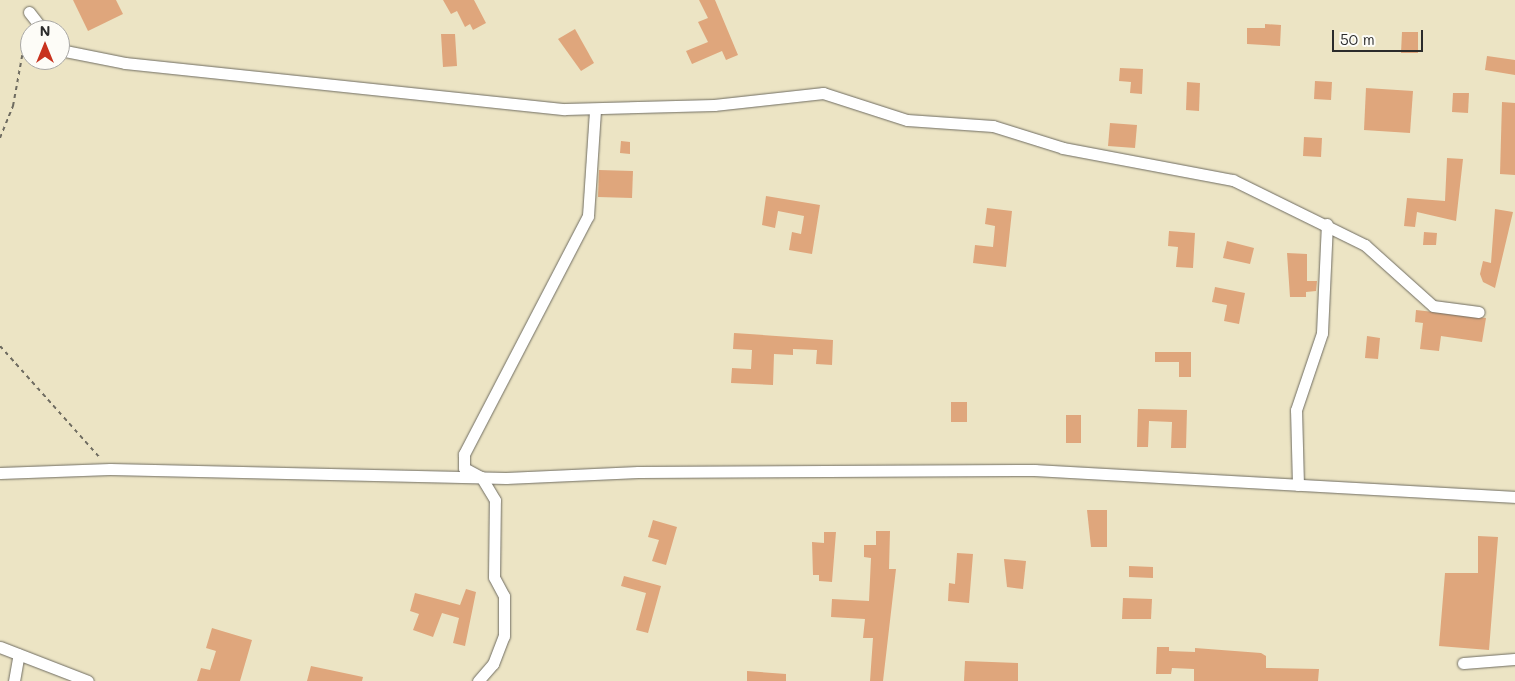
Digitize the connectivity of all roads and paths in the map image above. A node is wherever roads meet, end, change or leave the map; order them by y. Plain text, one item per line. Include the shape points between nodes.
1 (29, 12) joint
2 (35, 20) edge
3 (70, 52) edge
4 (594, 110) junction
5 (0, 138) edge
6 (1327, 224) junction
7 (1479, 312) dead end
8 (0, 346) edge
9 (110, 469) junction
10 (0, 473) edge
11 (481, 477) junction
12 (1298, 485) junction
13 (1515, 497) edge
14 (0, 647) edge
15 (19, 654) junction
16 (1515, 659) edge
17 (1463, 663) dead end
18 (14, 681) edge
19 (88, 681) edge
20 (478, 681) edge

1 - 2 street
1 - 5 path via 13,106
3 - 4 street via 125,63
4 - 6 street via 714,105 823,93 907,120 992,126 1063,148 1233,180
4 - 11 street via 588,216 464,454 464,468
6 - 7 street via 1365,244 1433,306
6 - 12 street via 1322,334 1296,410
8 - 9 path
9 - 10 street
9 - 11 street
11 - 12 street via 1035,470
11 - 20 street via 495,500 494,577 504,596 504,636 493,664
12 - 13 street
14 - 15 street
15 - 18 street
15 - 19 street
16 - 17 street

